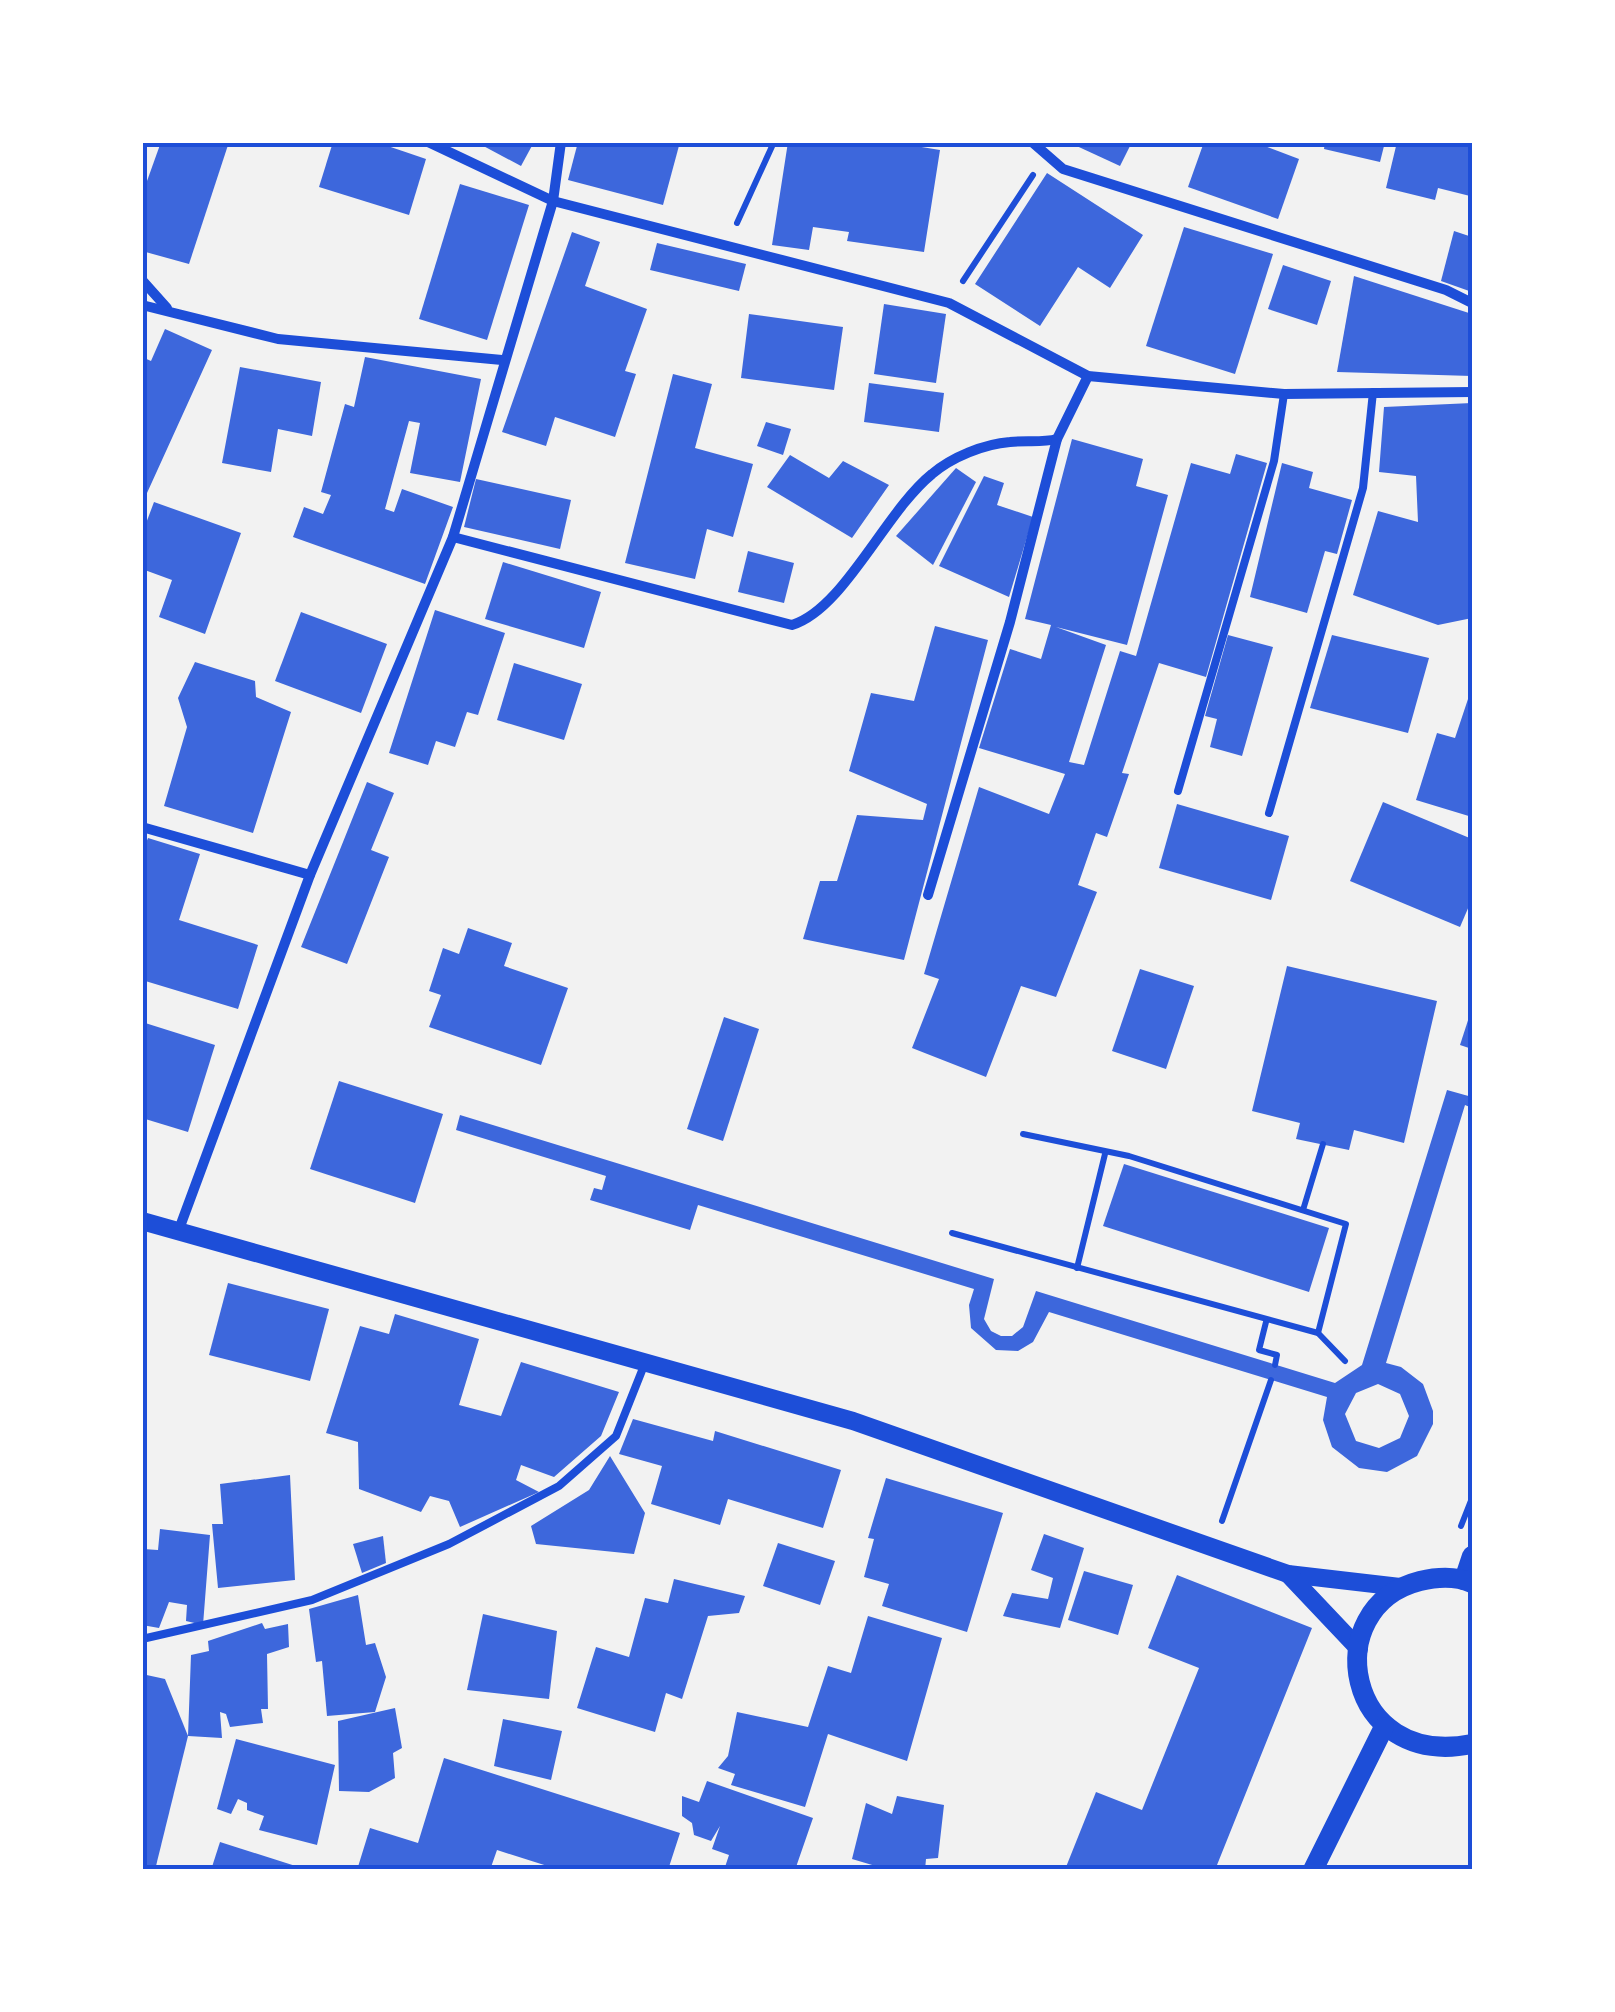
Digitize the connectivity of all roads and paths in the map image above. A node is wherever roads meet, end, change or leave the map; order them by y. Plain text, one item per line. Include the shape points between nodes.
1 (428, 142) edge
2 (561, 142) edge
3 (774, 142) edge
4 (1032, 142) edge
5 (1046, 154) junction
6 (552, 201) junction
7 (734, 230) dead end
8 (142, 280) edge
9 (949, 303) junction
10 (1472, 304) edge
11 (142, 305) edge
12 (167, 308) junction
13 (502, 360) junction
14 (1088, 376) junction
15 (1374, 392) junction
16 (1472, 392) edge
17 (1284, 394) junction
18 (1057, 439) junction
19 (453, 537) junction
20 (1178, 791) dead end
21 (1270, 812) dead end
22 (142, 827) edge
23 (310, 875) junction
24 (928, 895) dead end
25 (1023, 1134) dead end
26 (1323, 1144) dead end
27 (1105, 1154) junction
28 (1303, 1210) junction
29 (142, 1222) edge
30 (178, 1232) junction
31 (952, 1232) dead end
32 (1077, 1268) junction
33 (1266, 1322) junction
34 (1318, 1332) junction
35 (646, 1360) junction
36 (1344, 1361) dead end
37 (1275, 1365) dead end
38 (1272, 1380) dead end
39 (1222, 1522) dead end
40 (1472, 1556) edge
41 (1288, 1574) junction
42 (1468, 1581) edge
43 (1400, 1587) junction
44 (142, 1639) edge
45 (1358, 1649) junction
46 (1384, 1726) junction
47 (1472, 1744) edge
48 (1313, 1870) edge

1 - 6 street
2 - 6 street
3 - 7 path
4 - 5 street
5 - 9 path
5 - 10 street via 1063,169 1446,290
6 - 9 street
6 - 13 street
8 - 12 street
9 - 14 street
11 - 12 street
12 - 13 street via 278,339
13 - 19 street
14 - 17 street
14 - 18 street
15 - 16 street
15 - 17 street
15 - 21 lane via 1362,488
17 - 20 lane via 1274,461
18 - 19 street via 970,452 934,472 899,505 821,610 792,626
18 - 24 street
19 - 23 street
22 - 23 street
23 - 30 street
25 - 27 path
26 - 28 path
27 - 28 path
27 - 32 path
28 - 34 path via 1346,1224
29 - 30 street
30 - 35 street
31 - 32 path
32 - 33 path
33 - 34 path
33 - 37 path via 1259,1350 1277,1355
34 - 36 path
35 - 41 street via 852,1421
35 - 44 lane via 616,1436 559,1486 449,1544 312,1600
38 - 39 path
40 - 42 main road
41 - 43 street
41 - 45 street
42 - 43 main road via 1438,1578
43 - 45 main road via 1372,1615
45 - 46 main road via 1360,1685
46 - 47 main road via 1426,1747
46 - 48 main road

